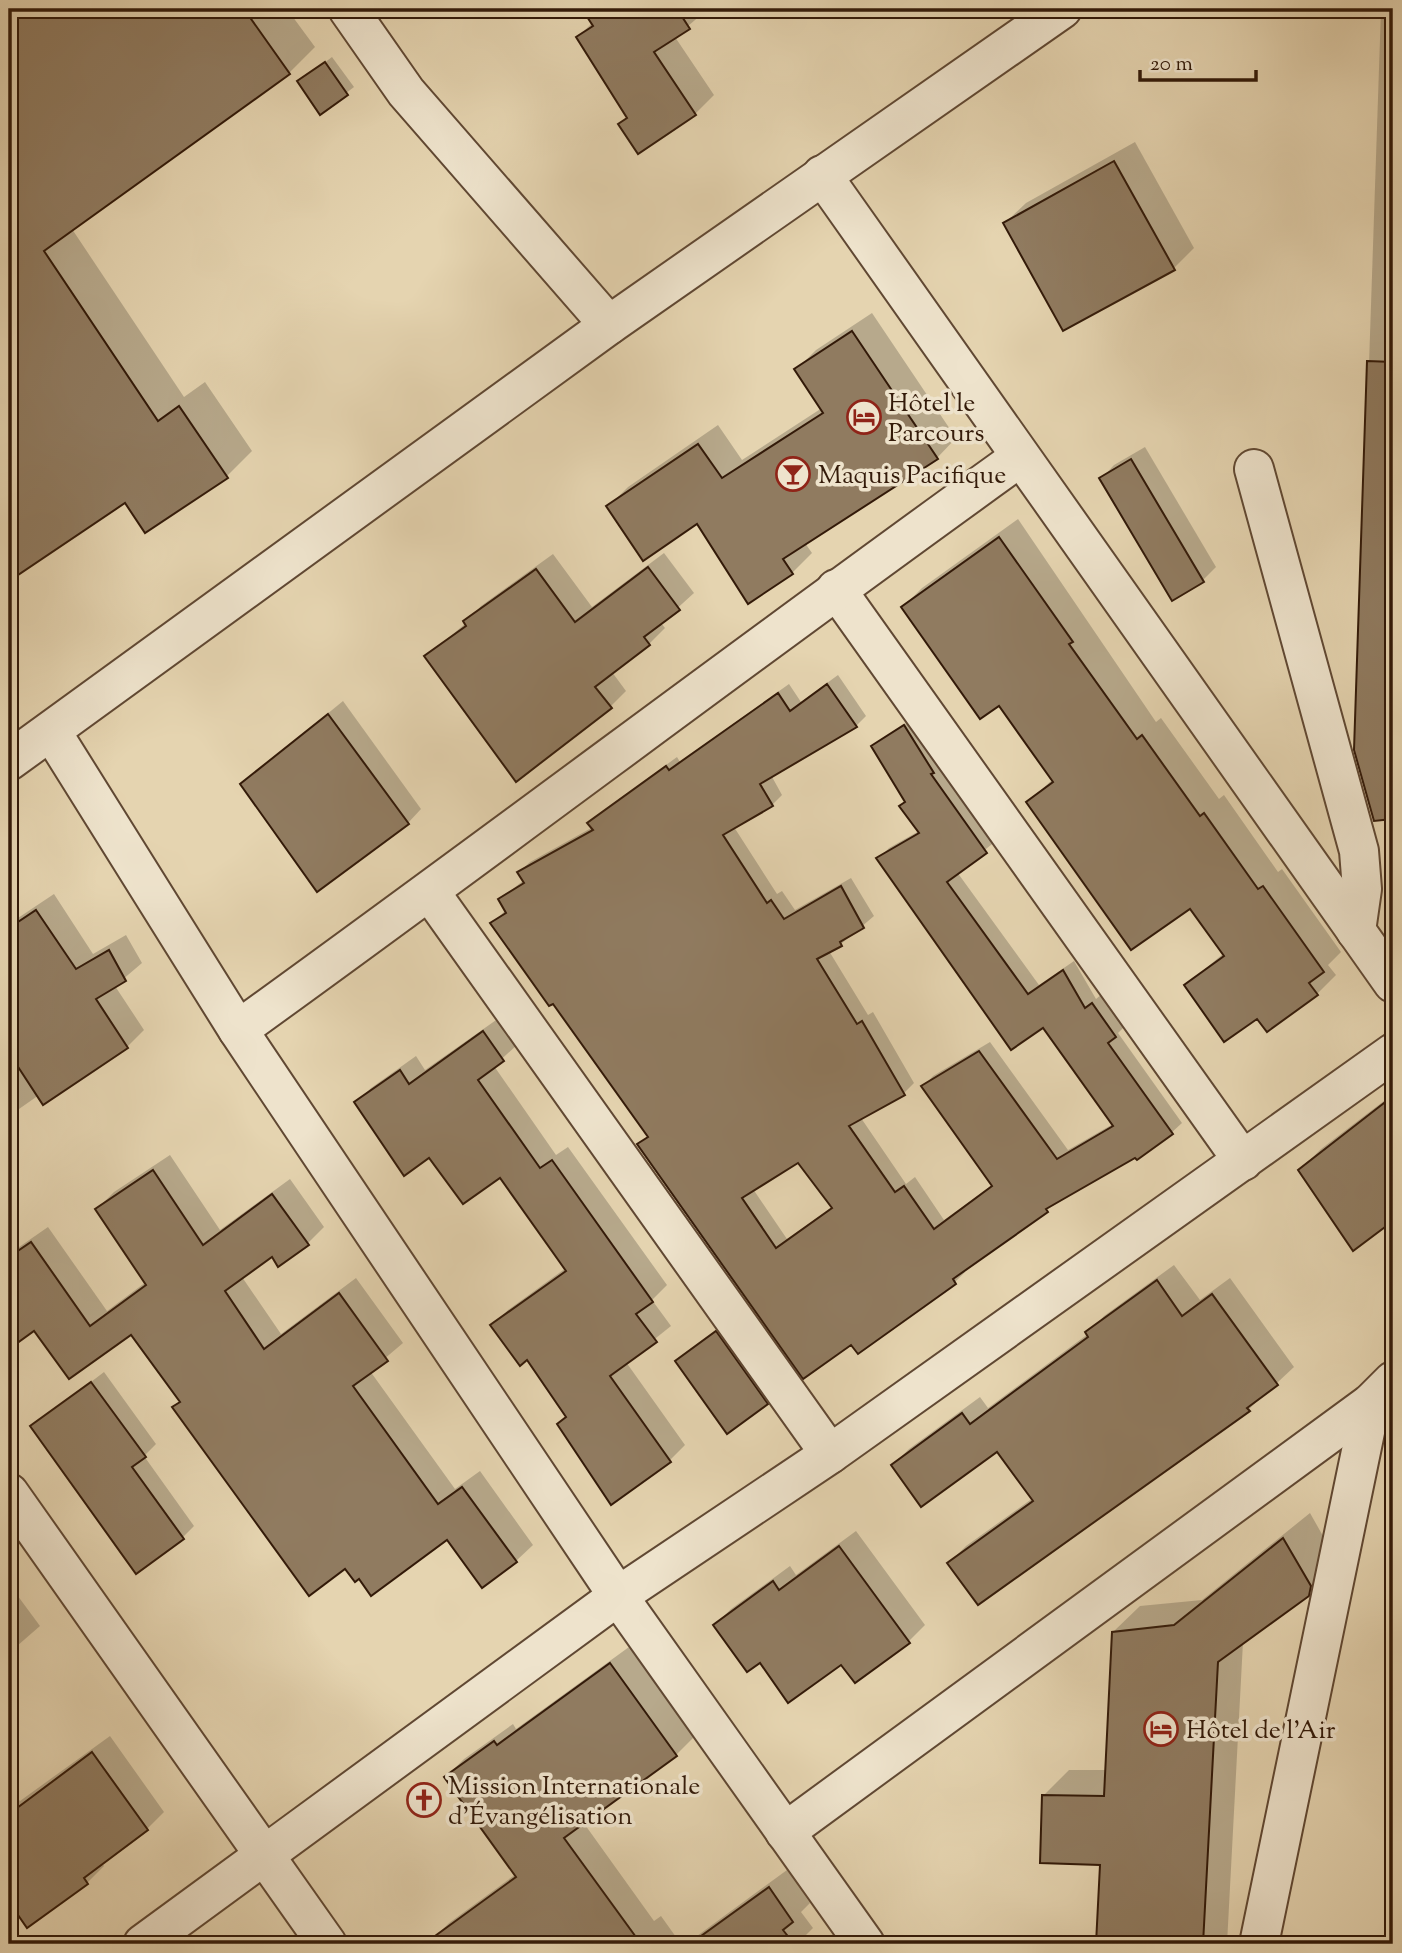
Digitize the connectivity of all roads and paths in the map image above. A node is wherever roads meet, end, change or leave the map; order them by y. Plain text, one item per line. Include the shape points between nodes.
1 (348, 9) edge
2 (1062, 9) edge
3 (822, 175) junction
4 (609, 326) junction
5 (1019, 458) junction
6 (1254, 469) dead end
7 (836, 589) junction
8 (51, 731) junction
9 (9, 761) edge
10 (430, 892) junction
11 (1356, 931) junction
12 (1393, 983) edge
13 (238, 1030) junction
14 (1393, 1053) edge
15 (1243, 1161) junction
16 (1382, 1392) edge
17 (830, 1454) junction
18 (9, 1493) edge
19 (618, 1596) junction
20 (785, 1832) junction
21 (265, 1857) junction
22 (143, 1944) edge
23 (327, 1944) edge
24 (865, 1944) edge
25 (1259, 1944) edge

1 - 4 street via 406,92
2 - 3 street
3 - 4 street
3 - 5 street
4 - 8 street
5 - 7 street
5 - 11 street
6 - 11 street via 1359,851 1362,889
7 - 10 street
7 - 15 street
8 - 9 street
8 - 13 street
10 - 13 street
10 - 17 street
11 - 12 street
13 - 19 street
14 - 15 street
15 - 17 street
16 - 20 street
16 - 25 street
17 - 19 street
18 - 21 street
19 - 20 street
19 - 21 street
20 - 24 street
21 - 22 street
21 - 23 street

